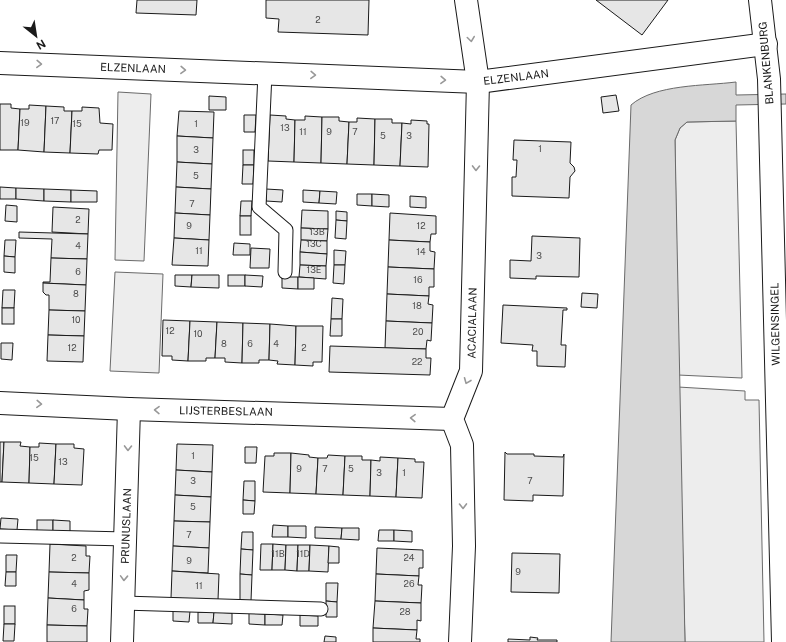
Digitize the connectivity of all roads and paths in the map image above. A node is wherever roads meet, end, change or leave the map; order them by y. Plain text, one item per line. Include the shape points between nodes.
1 (466, 0) edge
2 (760, 0) edge
3 (766, 44) junction
4 (0, 63) edge
5 (265, 73) junction
6 (478, 82) junction
7 (770, 125) joint
8 (779, 186) edge
9 (285, 272) dead end
10 (0, 403) edge
11 (129, 409) junction
12 (452, 419) junction
13 (0, 536) edge
14 (126, 539) junction
15 (123, 603) junction
16 (322, 609) dead end
17 (122, 642) edge
18 (460, 642) edge
19 (782, 642) edge

1 -> 6 street, ACACIALAAN
2 - 3 street, BLANKENBURG
3 - 6 street, ELZENLAAN
3 - 7 street, BLANKENBURG
4 -> 5 street, ELZENLAAN
5 -> 6 street, ELZENLAAN
5 - 9 lane via 259,207 286,230
6 -> 12 street, ACACIALAAN via 471,371
7 - 8 street, WILGENSINGEL
8 - 19 street, WILGENSINGEL
10 -> 11 street, LIJSTERBESLAAN
12 -> 11 street, LIJSTERBESLAAN
11 -> 14 street, PRUNUSLAAN
12 -> 18 street via 462,445 464,546
13 - 14 lane
14 -> 15 street, PRUNUSLAAN
15 - 16 lane
15 - 17 street, PRUNUSLAAN

